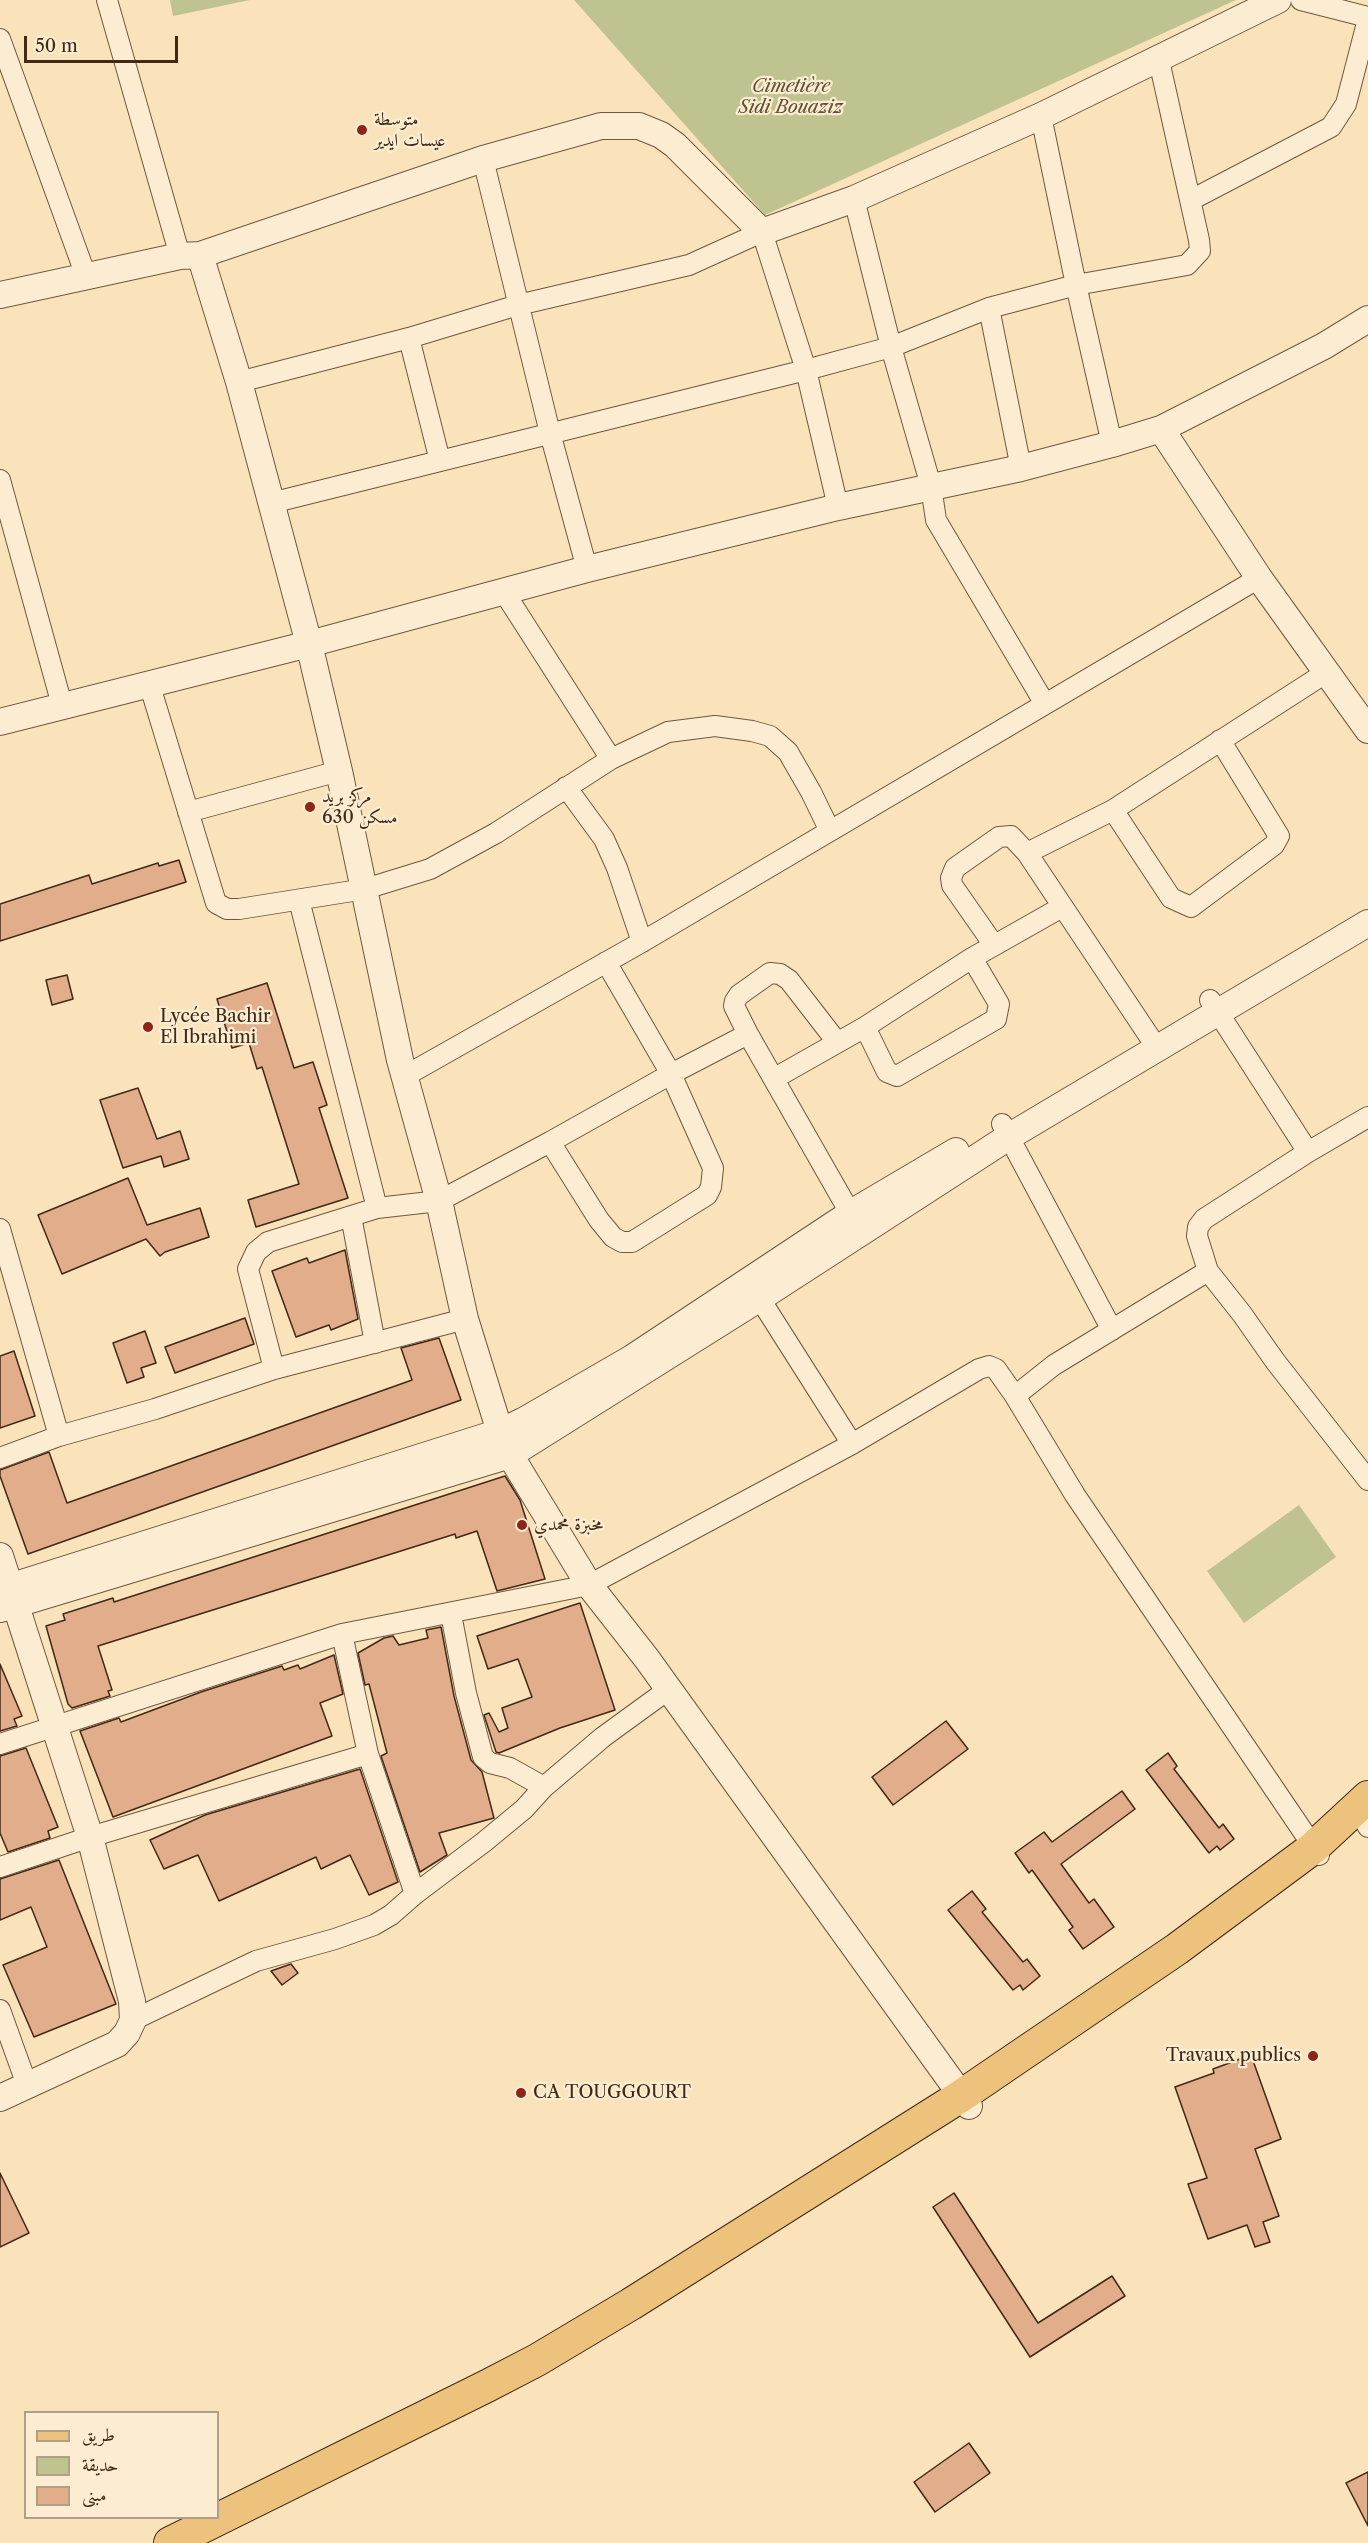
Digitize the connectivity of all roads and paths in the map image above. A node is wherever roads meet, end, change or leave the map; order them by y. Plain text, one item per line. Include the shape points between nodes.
1 (107, 0) edge
2 (1278, 0) edge
3 (1301, 0) edge
4 (1368, 18) edge
5 (0, 39) edge
6 (1158, 57) junction
7 (1041, 116) junction
8 (483, 159) junction
9 (854, 199) junction
10 (1191, 200) junction
11 (762, 232) junction
12 (190, 256) junction
13 (86, 276) junction
14 (1076, 285) junction
15 (0, 295) edge
16 (518, 304) junction
17 (989, 308) junction
18 (1368, 319) edge
19 (409, 338) junction
20 (891, 347) junction
21 (806, 370) junction
22 (239, 382) junction
23 (1161, 429) junction
24 (550, 433) junction
25 (1112, 444) junction
26 (440, 461) junction
27 (1021, 468) junction
28 (0, 480) edge
29 (931, 486) junction
30 (3, 502) edge
31 (271, 503) junction
32 (838, 507) junction
33 (587, 569) junction
34 (1259, 578) junction
35 (504, 592) junction
36 (309, 644) junction
37 (1327, 672) junction
38 (148, 683) junction
39 (1045, 704) junction
40 (62, 705) junction
41 (0, 722) edge
42 (1368, 730) edge
43 (1220, 740) junction
44 (611, 759) junction
45 (339, 771) junction
46 (566, 788) junction
47 (1113, 810) junction
48 (188, 812) junction
49 (830, 831) junction
50 (1028, 853) junction
51 (365, 890) junction
52 (299, 900) junction
53 (1368, 905) edge
54 (1062, 908) junction
55 (1368, 923) edge
56 (642, 942) junction
57 (994, 945) junction
58 (972, 958) junction
59 (606, 962) junction
60 (1214, 1006) junction
61 (864, 1027) junction
62 (748, 1034) junction
63 (837, 1042) junction
64 (1154, 1042) junction
65 (671, 1074) junction
66 (405, 1076) junction
67 (775, 1078) junction
68 (1368, 1117) edge
69 (1006, 1130) junction
70 (550, 1142) junction
71 (1308, 1152) junction
72 (439, 1201) junction
73 (377, 1208) junction
74 (351, 1216) junction
75 (856, 1223) junction
76 (0, 1229) edge
77 (1208, 1271) junction
78 (754, 1290) junction
79 (465, 1320) junction
80 (1112, 1330) junction
81 (375, 1343) junction
82 (274, 1369) junction
83 (1015, 1396) junction
84 (500, 1432) junction
85 (59, 1436) junction
86 (852, 1444) junction
87 (510, 1455) junction
88 (0, 1458) edge
89 (1368, 1480) edge
90 (0, 1556) edge
91 (589, 1585) junction
92 (7, 1597) edge
93 (450, 1614) junction
94 (342, 1634) junction
95 (669, 1689) junction
96 (55, 1727) junction
97 (0, 1744) edge
98 (368, 1754) junction
99 (544, 1787) junction
100 (1366, 1816) edge
101 (90, 1837) junction
102 (1317, 1853) junction
103 (0, 1867) edge
104 (415, 1894) junction
105 (0, 2010) edge
106 (133, 2020) junction
107 (27, 2085) junction
108 (0, 2098) edge
109 (965, 2101) junction
110 (218, 2519) edge
111 (219, 2519) edge
112 (170, 2543) edge
113 (200, 2543) edge

1 - 12 street
2 - 6 street
3 - 4 street
4 - 10 street via 1346,104 1331,127
5 - 13 street
6 - 7 street
6 - 10 street
7 - 9 street
7 - 14 street
8 - 11 street via 601,126 639,126 675,144
8 - 12 street
8 - 16 street
9 - 11 street
9 - 20 street
10 - 14 street via 1200,251 1188,265
11 - 16 street via 689,265
11 - 21 street
12 - 13 street
12 - 22 street
13 - 15 street
14 - 17 street
14 - 25 street
16 - 19 street
16 - 24 street
17 - 20 street
17 - 27 street
18 - 23 street via 1324,346
19 - 22 street
19 - 26 street
20 - 21 street
20 - 29 street
21 - 24 street
21 - 32 street
22 - 31 street
23 - 25 street
23 - 34 street
24 - 26 street
24 - 33 street
25 - 27 street
26 - 31 street
27 - 29 street
28 - 30 street
29 - 32 street
29 - 39 street via 940,529
30 - 40 street
31 - 36 street
32 - 33 street
33 - 35 street
34 - 37 street
34 - 39 street
35 - 36 street
35 - 44 street
36 - 38 street
36 - 45 street
37 - 42 street
37 - 43 street
38 - 40 street
38 - 48 street
39 - 49 street
40 - 41 street
43 - 47 street
43 - 47 street via 1279,836 1274,845 1191,907 1171,898
44 - 46 street
44 - 49 street via 668,732 715,726 770,736 788,752
45 - 48 street
45 - 51 street
46 - 51 street via 430,869
46 - 56 street via 604,839
47 - 50 street
48 - 52 street via 216,903 226,909 239,909
49 - 56 street
50 - 54 street
50 - 57 street via 1015,838 1005,835 952,872 952,885
51 - 52 street
51 - 66 street
52 - 73 street
53 - 60 street
54 - 57 street
54 - 64 street
55 - 60 street
56 - 59 street
57 - 58 street
58 - 61 street
58 - 61 street via 999,1004 996,1019 897,1076 887,1072
59 - 65 street
59 - 66 street
60 - 64 street
60 - 71 street
61 - 63 street
62 - 63 street via 734,1006 736,998 774,972 789,980
62 - 65 street
62 - 67 street
63 - 67 street
64 - 69 street
65 - 70 street
65 - 70 street via 713,1168 711,1187 707,1195 632,1242 614,1237 599,1220
66 - 72 street
67 - 75 street
68 - 71 street
69 - 75 street
69 - 80 street
70 - 72 street
71 - 77 street via 1199,1224 1198,1243
72 - 73 street
72 - 79 street
73 - 74 street
74 - 81 street
74 - 82 street via 268,1242 251,1260 248,1269
75 - 78 street
76 - 85 street
77 - 80 street
77 - 89 street
78 - 84 street
78 - 86 street
78 - 87 street
79 - 81 street
79 - 84 street
80 - 83 street via 1054,1365
81 - 82 street
82 - 85 street
83 - 86 street via 996,1369 986,1366
83 - 102 street via 1074,1495
84 - 87 street
84 - 92 street
85 - 88 street
86 - 91 street
87 - 91 street
87 - 92 street
90 - 92 street
91 - 93 street
91 - 95 street
92 - 96 street
93 - 94 street
93 - 99 street via 483,1757
94 - 96 street
94 - 98 street
95 - 99 street
95 - 109 street
96 - 97 street
96 - 101 street
98 - 101 street
98 - 104 street
99 - 104 street via 524,1809
100 - 102 main road
101 - 103 street
101 - 106 street via 132,2001
102 - 109 main road via 1197,1950
104 - 106 street via 374,1925 255,1960
105 - 107 street
106 - 107 street via 128,2033 117,2044
107 - 108 street
109 - 111 main road via 537,2360
109 - 113 main road via 517,2385
110 - 112 main road

